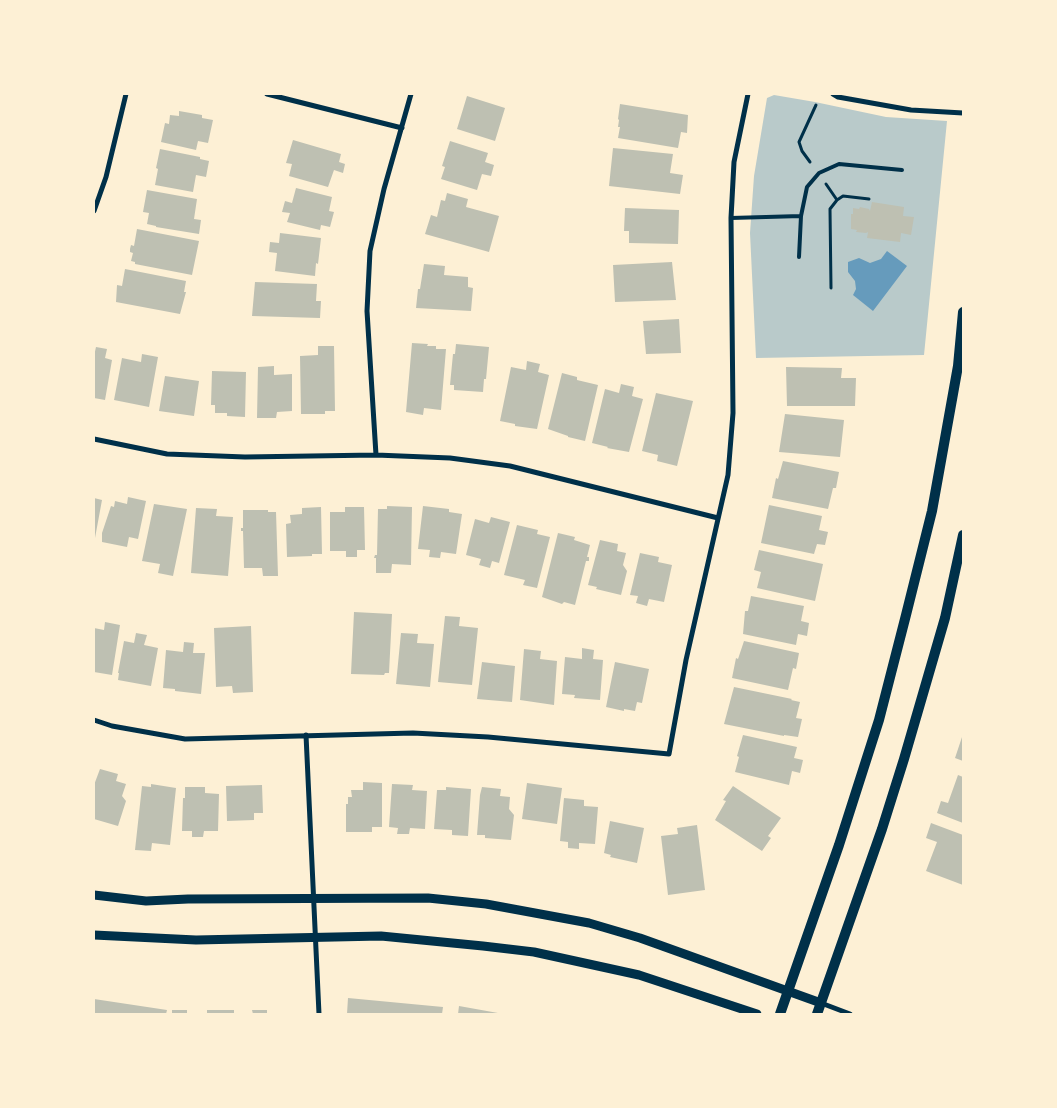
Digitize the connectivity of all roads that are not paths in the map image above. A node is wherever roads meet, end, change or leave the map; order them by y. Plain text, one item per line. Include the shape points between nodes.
1 (126, 94) edge
2 (267, 94) edge
3 (411, 94) edge
4 (748, 94) edge
5 (833, 94) edge
6 (963, 113) edge
7 (402, 128) junction
8 (902, 170) dead end
9 (94, 211) edge
10 (801, 216) junction
11 (731, 218) junction
12 (799, 257) dead end
13 (963, 312) edge
14 (94, 439) edge
15 (376, 455) junction
16 (718, 518) junction
17 (963, 535) edge
18 (94, 720) edge
19 (306, 736) junction
20 (94, 895) edge
21 (314, 900) junction
22 (94, 935) edge
23 (314, 936) junction
24 (788, 992) junction
25 (822, 1004) junction
26 (319, 1014) edge
27 (758, 1014) edge
28 (780, 1014) edge
29 (817, 1014) edge
30 (850, 1014) edge

1 - 9 street via 106,177
2 - 7 street
3 - 7 street
4 - 11 street via 734,162
5 - 6 street via 911,110
7 - 15 street via 370,251 367,311
8 - 10 lane via 839,164 819,173 807,187
10 - 11 lane
10 - 12 lane
11 - 16 street via 733,413 728,475
13 - 24 main road via 958,366 932,511 906,616 876,729
14 - 15 street via 167,454 245,457
15 - 16 street via 450,458 510,466
16 - 19 street via 669,754 413,733
17 - 25 main road via 945,618 904,759
18 - 19 street via 185,739
19 - 21 street
20 - 21 street via 146,901
21 - 23 street
21 - 24 street via 428,898 520,910 640,938
22 - 23 street via 196,940
23 - 26 street
23 - 27 street via 389,936 534,952 638,975
24 - 25 street
24 - 28 main road
25 - 29 main road
25 - 30 street

